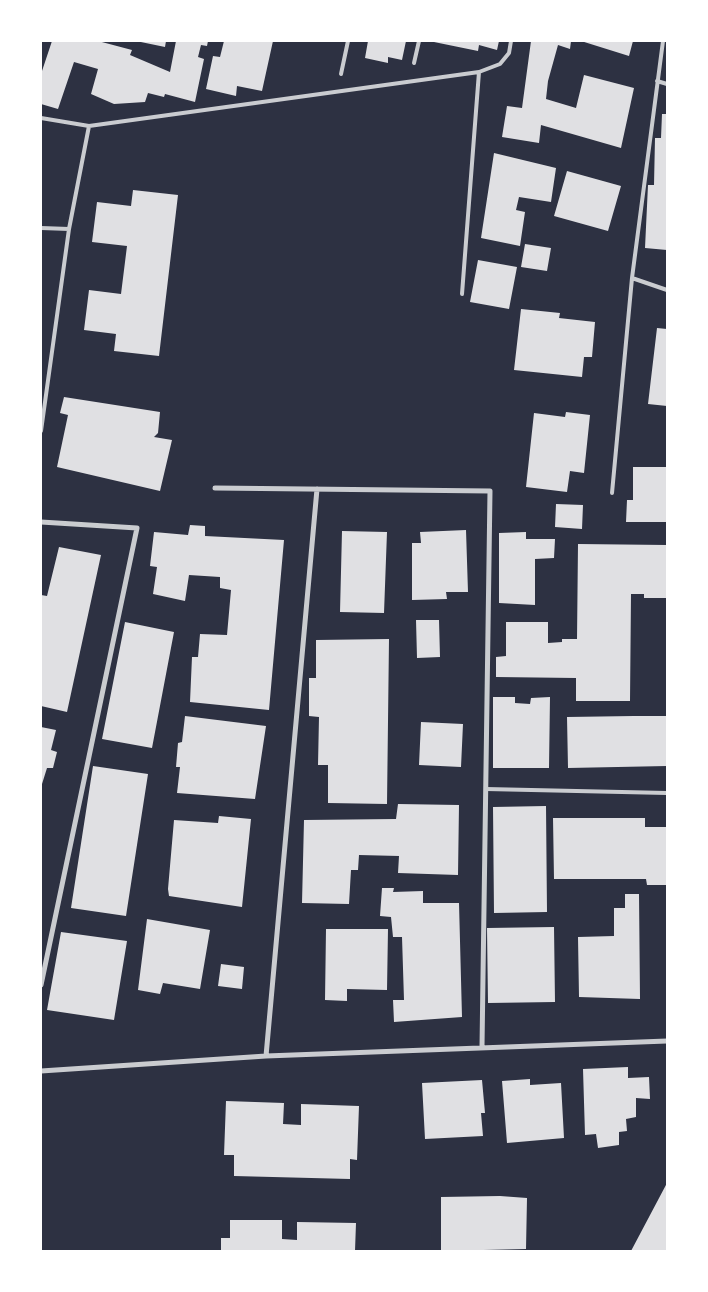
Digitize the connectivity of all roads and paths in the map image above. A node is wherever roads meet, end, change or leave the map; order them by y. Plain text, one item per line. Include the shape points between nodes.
1 (348, 41) edge
2 (419, 41) edge
3 (511, 41) edge
4 (664, 41) edge
5 (414, 63) dead end
6 (479, 72) junction
7 (341, 74) dead end
8 (657, 81) junction
9 (667, 84) edge
10 (41, 118) edge
11 (89, 126) junction
12 (41, 228) edge
13 (69, 229) junction
14 (632, 278) junction
15 (667, 290) edge
16 (462, 294) dead end
17 (41, 431) edge
18 (216, 488) dead end
19 (317, 489) junction
20 (612, 493) dead end
21 (41, 522) edge
22 (486, 789) junction
23 (667, 793) edge
24 (41, 985) edge
25 (667, 1041) edge
26 (482, 1046) junction
27 (266, 1056) junction
28 (41, 1071) edge

1 - 7 lane
2 - 5 lane
3 - 6 lane via 509,53 500,64
4 - 8 lane
6 - 11 lane
6 - 16 lane
8 - 9 lane
8 - 14 lane
10 - 11 lane
11 - 13 lane
12 - 13 lane
13 - 17 lane
14 - 15 lane
14 - 20 lane
18 - 19 street
19 - 22 street via 490,491
19 - 27 street
21 - 24 street via 137,528
22 - 23 lane
22 - 26 street
25 - 26 street
26 - 27 street
27 - 28 street

